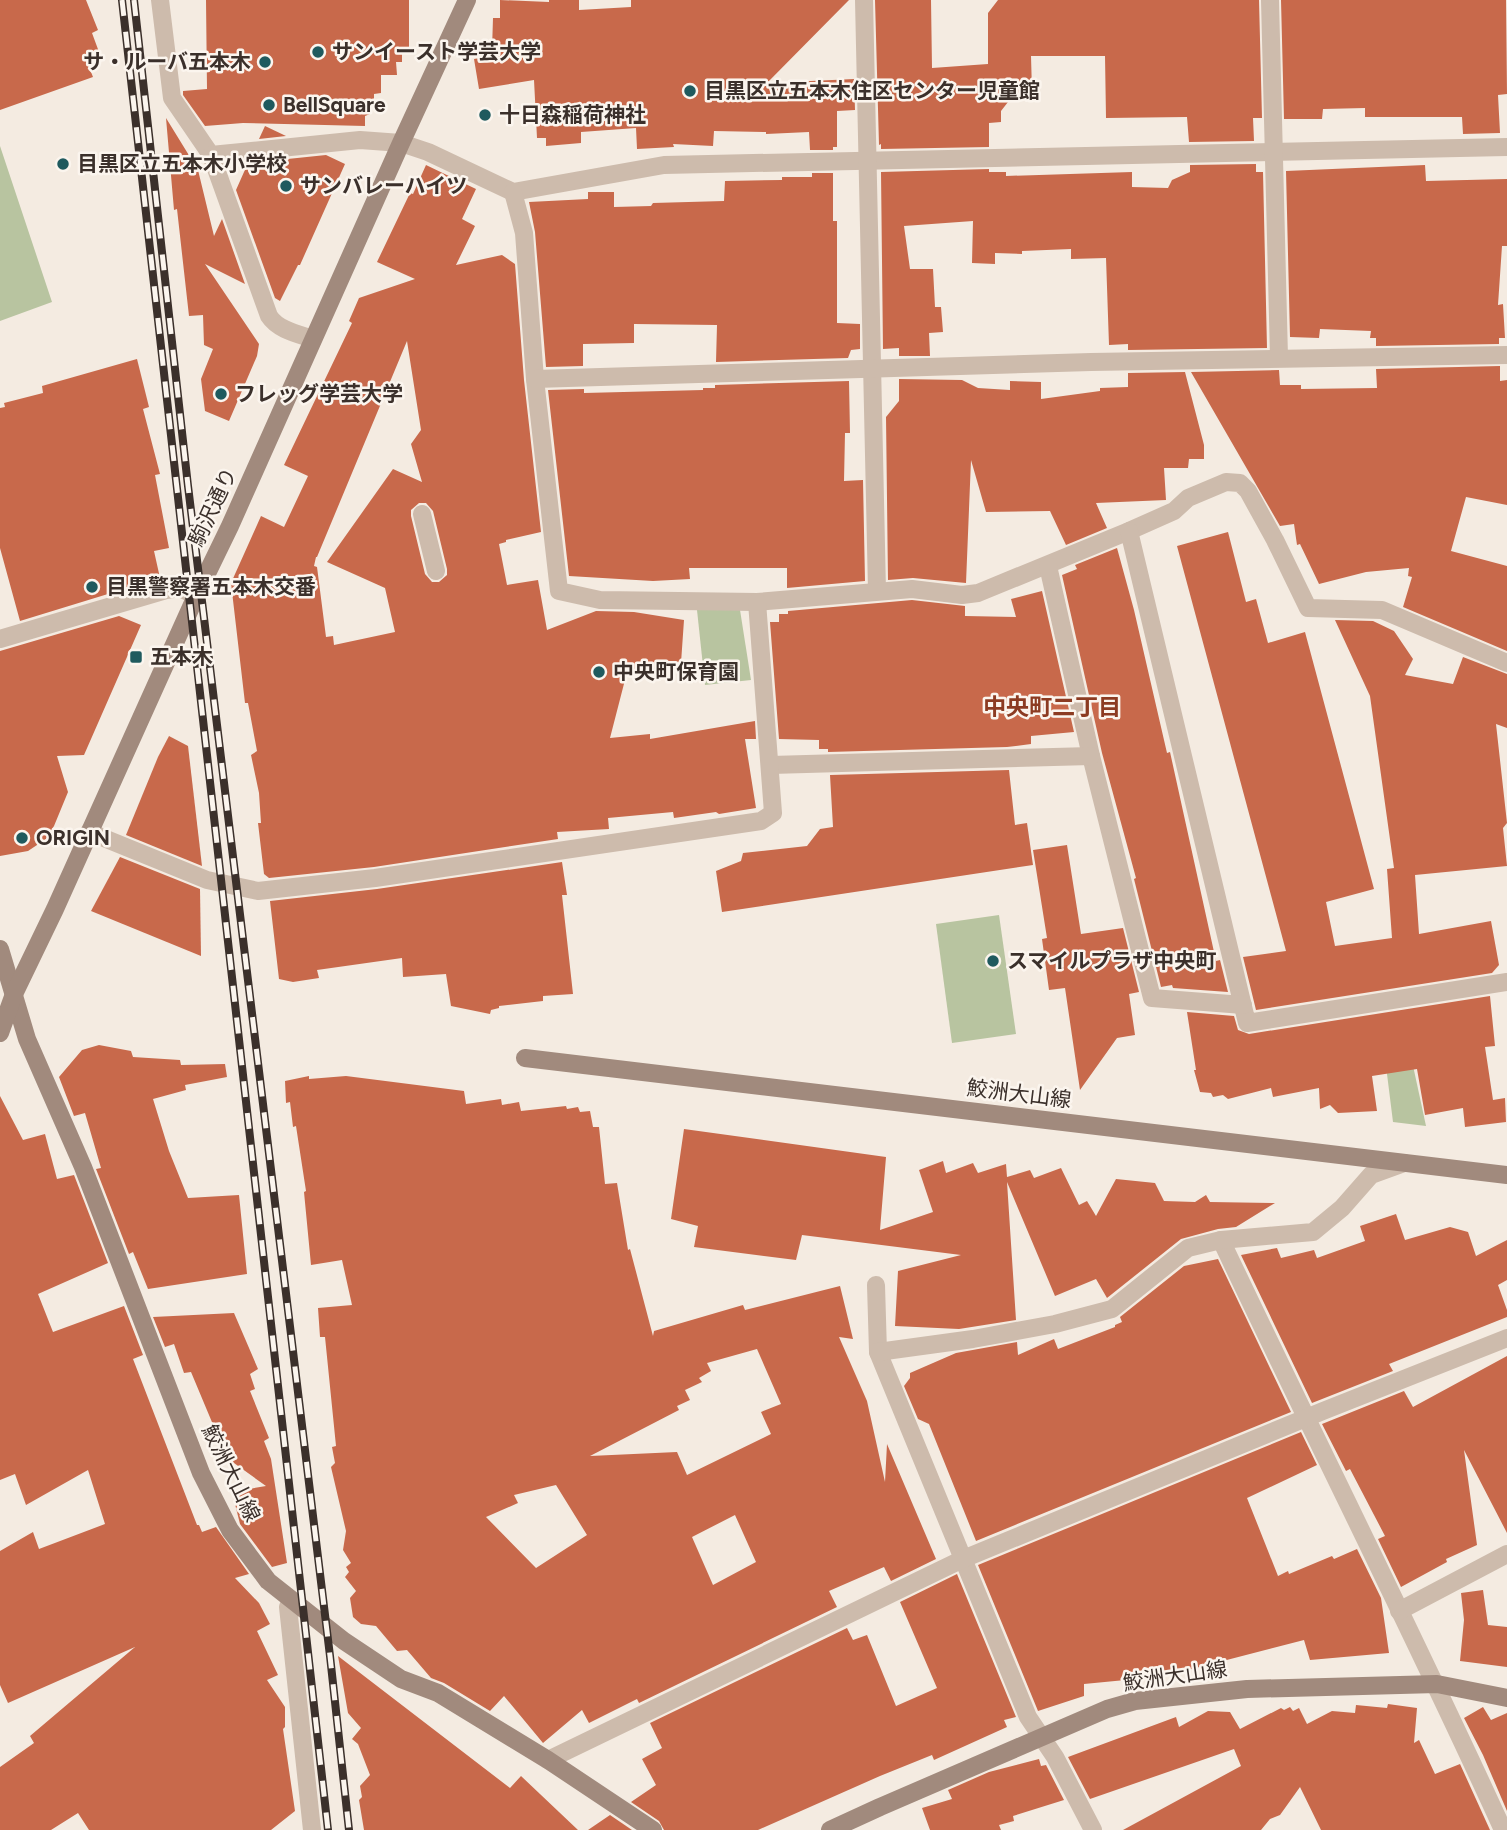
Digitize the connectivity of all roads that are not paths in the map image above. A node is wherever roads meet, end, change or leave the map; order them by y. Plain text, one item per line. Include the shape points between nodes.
1 (160, 0) edge
2 (467, 0) edge
3 (864, 0) edge
4 (1270, 0) edge
5 (401, 143) junction
6 (1507, 147) edge
7 (1273, 153) junction
8 (211, 155) junction
9 (867, 162) junction
10 (513, 192) junction
11 (313, 339) junction
12 (1507, 355) edge
13 (1279, 357) junction
14 (872, 368) junction
15 (535, 380) junction
16 (422, 514) dead end
17 (1129, 531) junction
18 (1048, 566) junction
19 (436, 571) dead end
20 (877, 591) junction
21 (196, 596) junction
22 (757, 602) junction
23 (0, 639) edge
24 (1507, 663) edge
25 (1091, 756) junction
26 (771, 765) junction
27 (89, 832) junction
28 (0, 949) edge
29 (1507, 982) edge
30 (14, 994) junction
31 (1243, 1005) junction
32 (0, 1033) edge
33 (525, 1058) dead end
34 (1404, 1163) junction
35 (1507, 1175) edge
36 (1221, 1240) junction
37 (876, 1286) dead end
38 (1507, 1338) edge
39 (878, 1352) junction
40 (1305, 1418) junction
41 (1507, 1555) edge
42 (963, 1559) junction
43 (291, 1601) junction
44 (1399, 1611) junction
45 (1437, 1685) junction
46 (1507, 1698) edge
47 (1043, 1737) junction
48 (548, 1760) junction
49 (312, 1830) edge
50 (653, 1830) edge
51 (831, 1830) edge
52 (1093, 1830) edge
53 (1503, 1830) edge

1 - 8 street via 172,98
2 - 5 main road, 駒沢通り
3 - 9 street
4 - 7 street
5 - 8 street via 360,140
5 - 10 street
5 - 11 main road, 駒沢通り
6 - 7 street
7 - 9 street
7 - 13 street
8 - 11 street via 269,316 273,323
9 - 10 street via 664,165
9 - 14 street
10 - 15 street via 524,233
11 - 21 main road, 駒沢通り
12 - 13 street
13 - 14 street
14 - 15 street
14 - 20 street
15 - 22 street via 559,591 600,600
16 - 19 street
17 - 18 street
17 - 24 street via 1174,511 1188,498 1226,482 1240,483 1275,540 1308,608 1382,610
17 - 31 street
18 - 20 street via 962,596 912,589
18 - 25 street
20 - 22 street
21 - 23 street via 180,588 166,590
21 - 27 main road, 駒沢通り
22 - 26 street
25 - 26 street
25 - 31 street via 1152,998
26 - 27 street via 773,813 761,821 258,891 207,880
27 - 30 main road, 駒沢通り
28 - 30 main road, 鮫洲大山線
29 - 31 street via 1247,1023
30 - 32 main road, 駒沢通り
30 - 43 main road, 鮫洲大山線 via 27,1039 83,1167 201,1473 230,1530 268,1581
33 - 34 main road, 鮫洲大山線
34 - 35 main road, 鮫洲大山線
34 - 36 street via 1371,1175 1313,1232
36 - 39 street via 1188,1248 1112,1309 1041,1327
36 - 40 street
37 - 39 street
38 - 40 street
39 - 42 street
40 - 42 street
40 - 44 street
41 - 44 street
42 - 47 street via 1028,1717
42 - 48 street
43 - 48 main road, 鮫洲大山線 via 401,1679 438,1693
43 - 49 street via 288,1607
44 - 45 street
45 - 46 main road, 鮫洲大山線
45 - 47 main road, 鮫洲大山線 via 1247,1689 1135,1701
45 - 53 street
47 - 51 main road, 鮫洲大山線
47 - 52 street
48 - 50 main road, 鮫洲大山線

